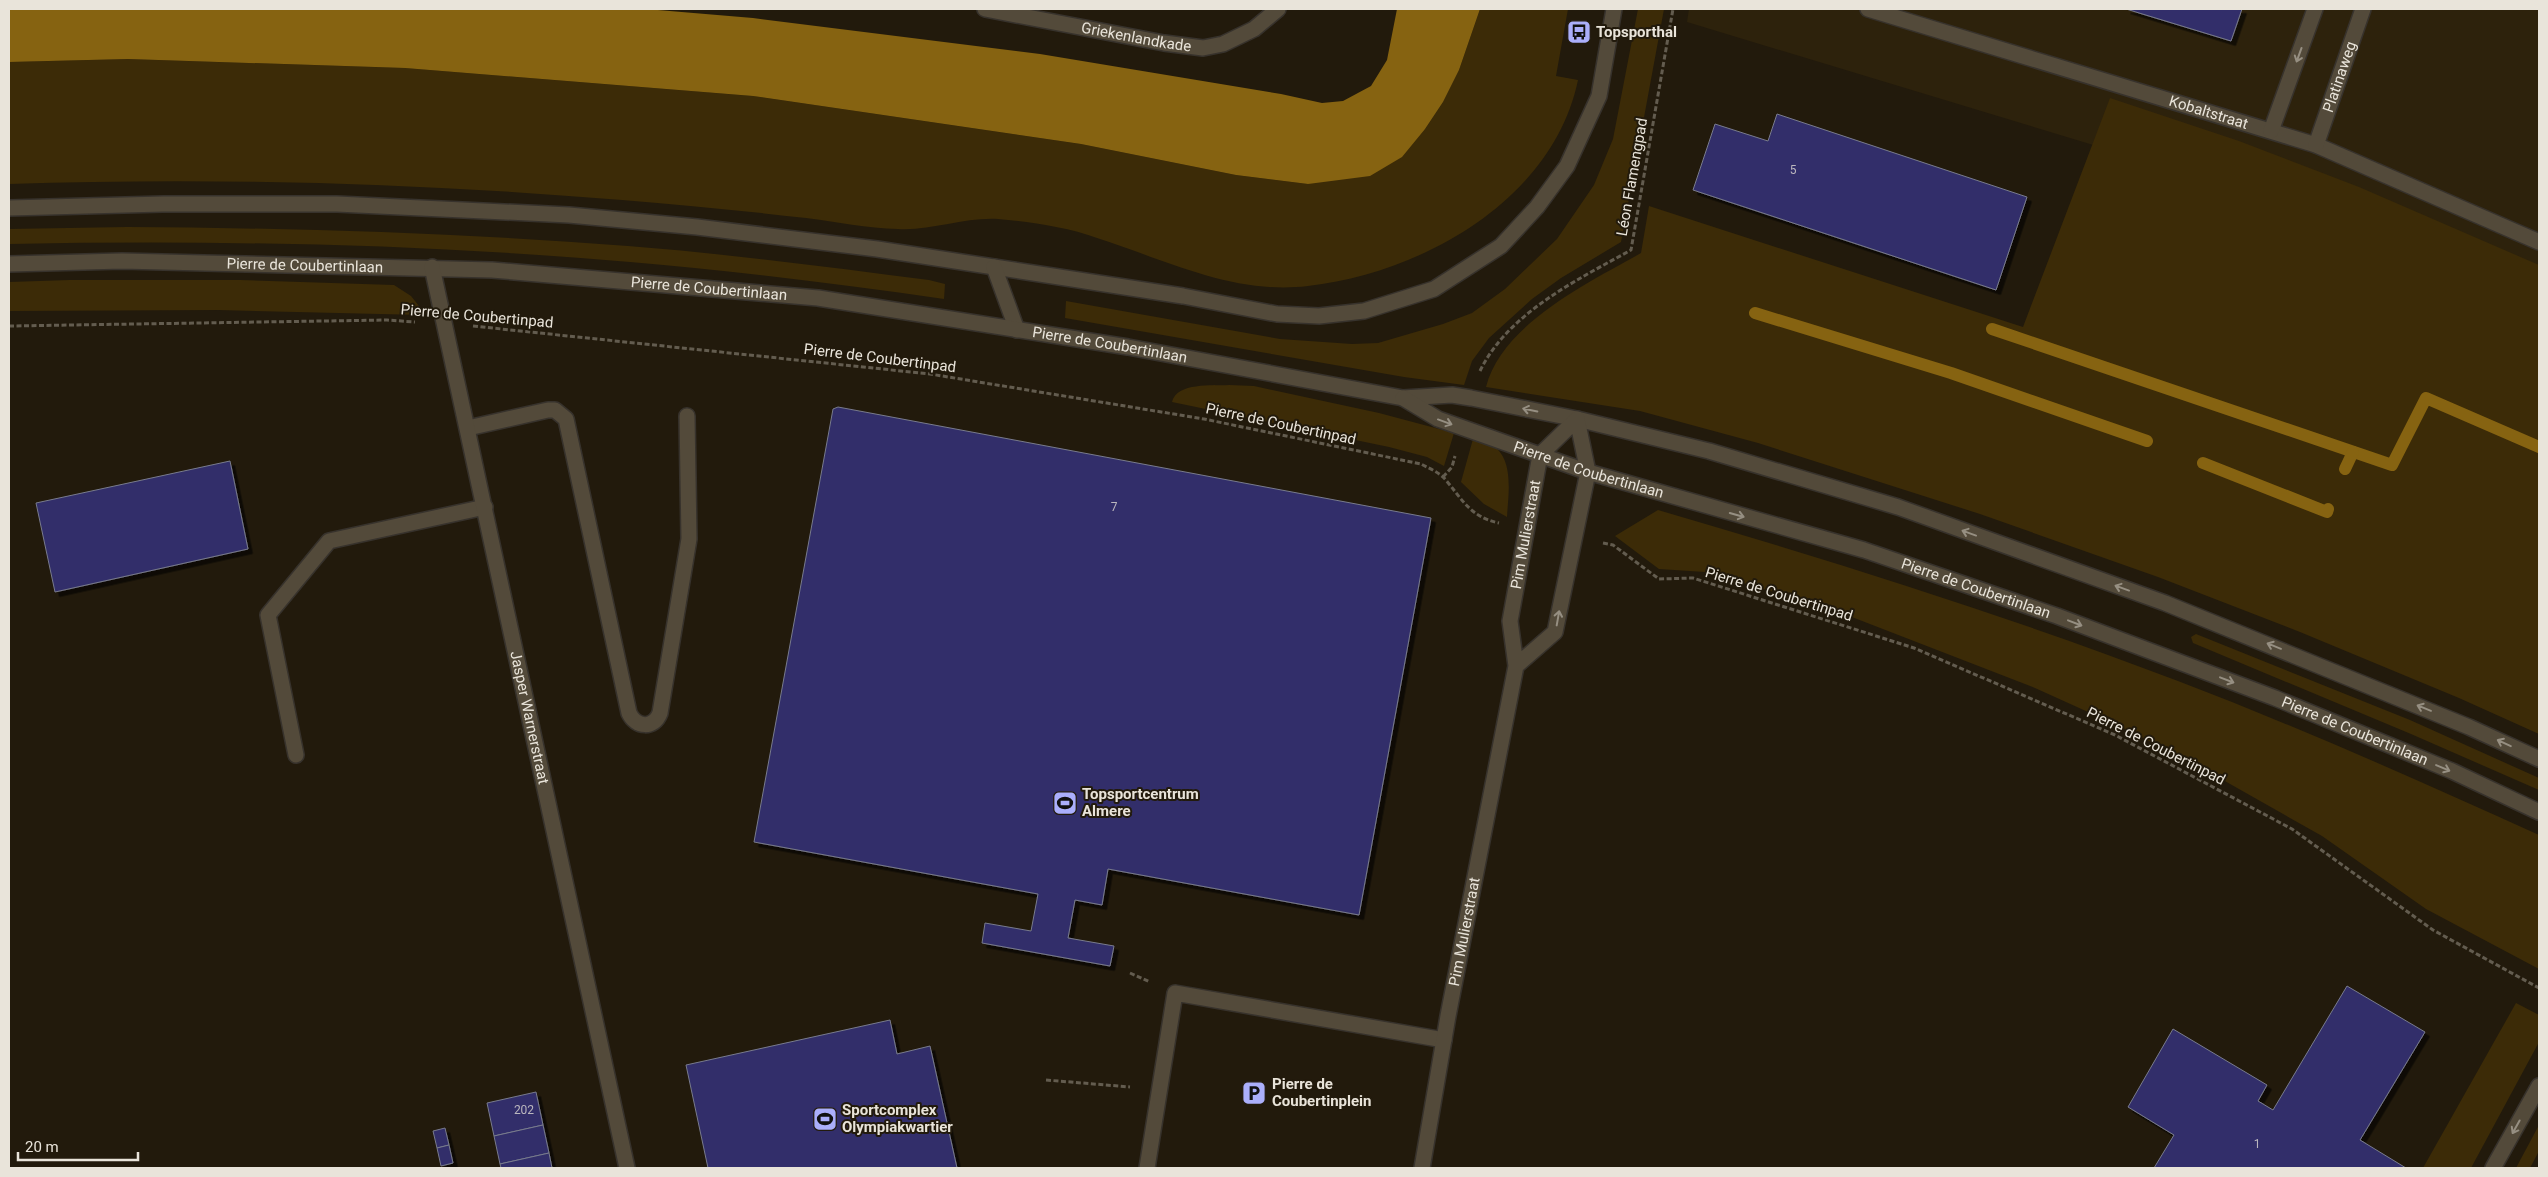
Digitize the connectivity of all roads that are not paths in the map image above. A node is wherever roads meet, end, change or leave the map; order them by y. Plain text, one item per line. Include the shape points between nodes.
1 (985, 9) edge
2 (1278, 9) edge
3 (1614, 9) edge
4 (1868, 9) edge
5 (2315, 9) edge
6 (2363, 9) edge
7 (2271, 131) junction
8 (2316, 145) junction
9 (9, 208) edge
10 (2539, 242) edge
11 (9, 264) edge
12 (994, 267) junction
13 (432, 268) junction
14 (1018, 330) junction
15 (1403, 398) junction
16 (687, 416) dead end
17 (1578, 419) junction
18 (468, 428) junction
19 (1540, 455) junction
20 (1588, 472) junction
21 (485, 507) junction
22 (1516, 666) junction
23 (296, 755) dead end
24 (2539, 759) edge
25 (2539, 812) edge
26 (1444, 1040) junction
27 (2539, 1086) edge
28 (627, 1168) edge
29 (1147, 1168) edge
30 (1422, 1168) edge
31 (2493, 1168) edge

1 - 2 street, Griekenlandkade via 1203,48 1223,44 1254,29
3 - 12 street via 1599,96 1567,166 1537,207 1501,246 1434,288 1364,311 1319,316 1277,314
4 - 7 street, Kobaltstraat
5 -> 7 street
6 - 8 street, Platinaweg
7 - 8 street, Kobaltstraat
8 - 10 street, Kobaltstraat
9 - 12 street via 336,204 569,215 706,228
11 - 13 street, Pierre de Coubertinlaan via 122,261
12 - 14 street
13 - 14 street, Pierre de Coubertinlaan via 492,270 818,298
13 - 18 street, Jasper Warnerstraat
14 - 15 street, Pierre de Coubertinlaan
17 -> 15 street, Pierre de Coubertinlaan via 1452,394
15 -> 19 street, Pierre de Coubertinlaan via 1438,419
16 - 18 street via 689,539 660,713 654,722 644,725 634,722 629,713 566,419 555,410 548,410
17 - 19 street
17 - 20 street
24 -> 17 street, Pierre de Coubertinlaan via 2460,723 2174,607 1898,506 1709,451
18 - 21 street, Jasper Warnerstraat
19 - 20 street, Pierre de Coubertinlaan
19 - 22 street, Pim Mulierstraat via 1510,621
22 -> 20 street via 1555,632
20 -> 25 street, Pierre de Coubertinlaan via 1864,550 2057,616 2275,698 2452,771
21 - 23 street via 329,541 268,615
21 - 28 street, Jasper Warnerstraat
22 - 26 street, Pim Mulierstraat
26 - 29 street via 1175,993
26 - 30 street, Pim Mulierstraat
27 -> 31 street

